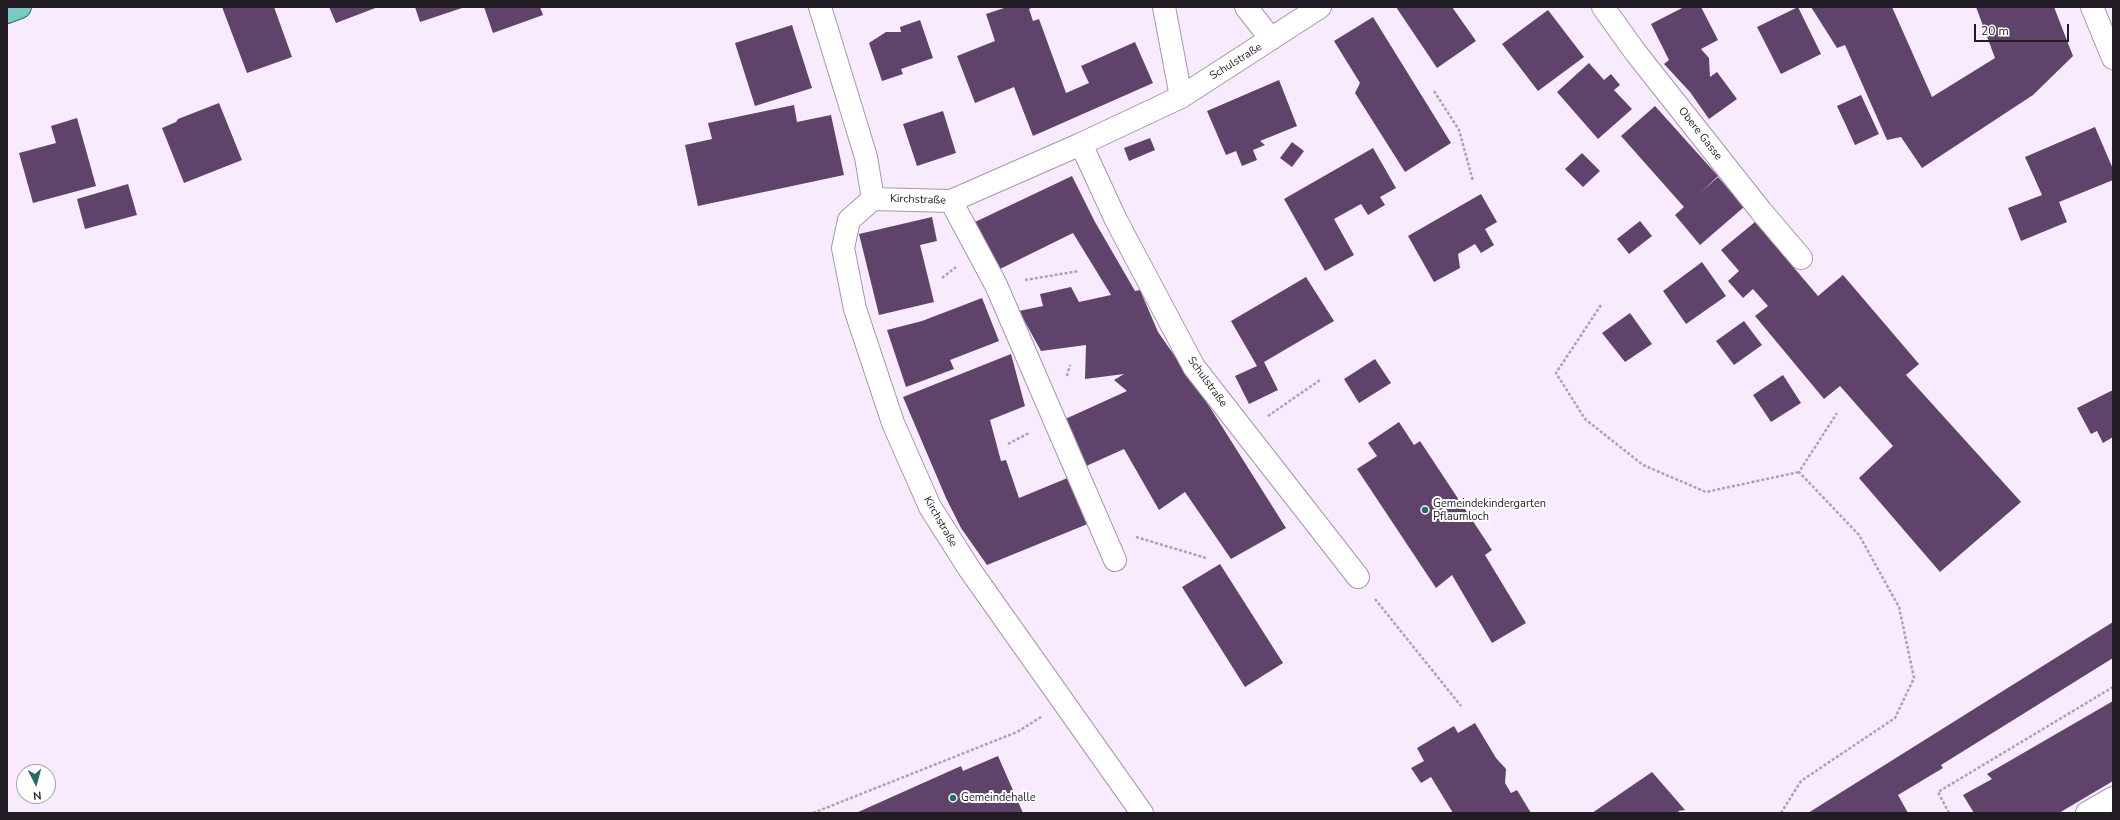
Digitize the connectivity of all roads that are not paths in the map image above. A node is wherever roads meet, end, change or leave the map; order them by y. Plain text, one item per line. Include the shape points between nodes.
1 (20, 7) edge
2 (820, 7) edge
3 (1164, 7) edge
4 (1246, 7) edge
5 (1320, 7) edge
6 (1603, 7) edge
7 (2092, 7) edge
8 (7, 12) edge
9 (1271, 39) junction
10 (2113, 58) edge
11 (1181, 97) junction
12 (1082, 144) junction
13 (873, 199) junction
14 (951, 201) junction
15 (1801, 258) dead end
16 (1116, 560) dead end
17 (1358, 577) road end
18 (2113, 798) edge
19 (1142, 813) edge
20 (2087, 813) edge

1 - 8 main road
2 - 13 street via 866,157
3 - 11 street
4 - 9 street, Schulstraße
5 - 9 street, Schulstraße
6 - 15 street, Obere Gasse via 1641,59
7 - 10 street
9 - 11 street, Schulstraße
11 - 12 street, Schulstraße
12 - 14 street, Schulstraße
12 - 17 street, Schulstraße via 1116,220 1194,367
13 - 14 street, Kirchstraße
13 - 19 street, Kirchstraße via 848,220 844,248 855,310 893,424 930,507 970,570
14 - 16 street, Kirchstraße via 996,285
18 - 20 street

